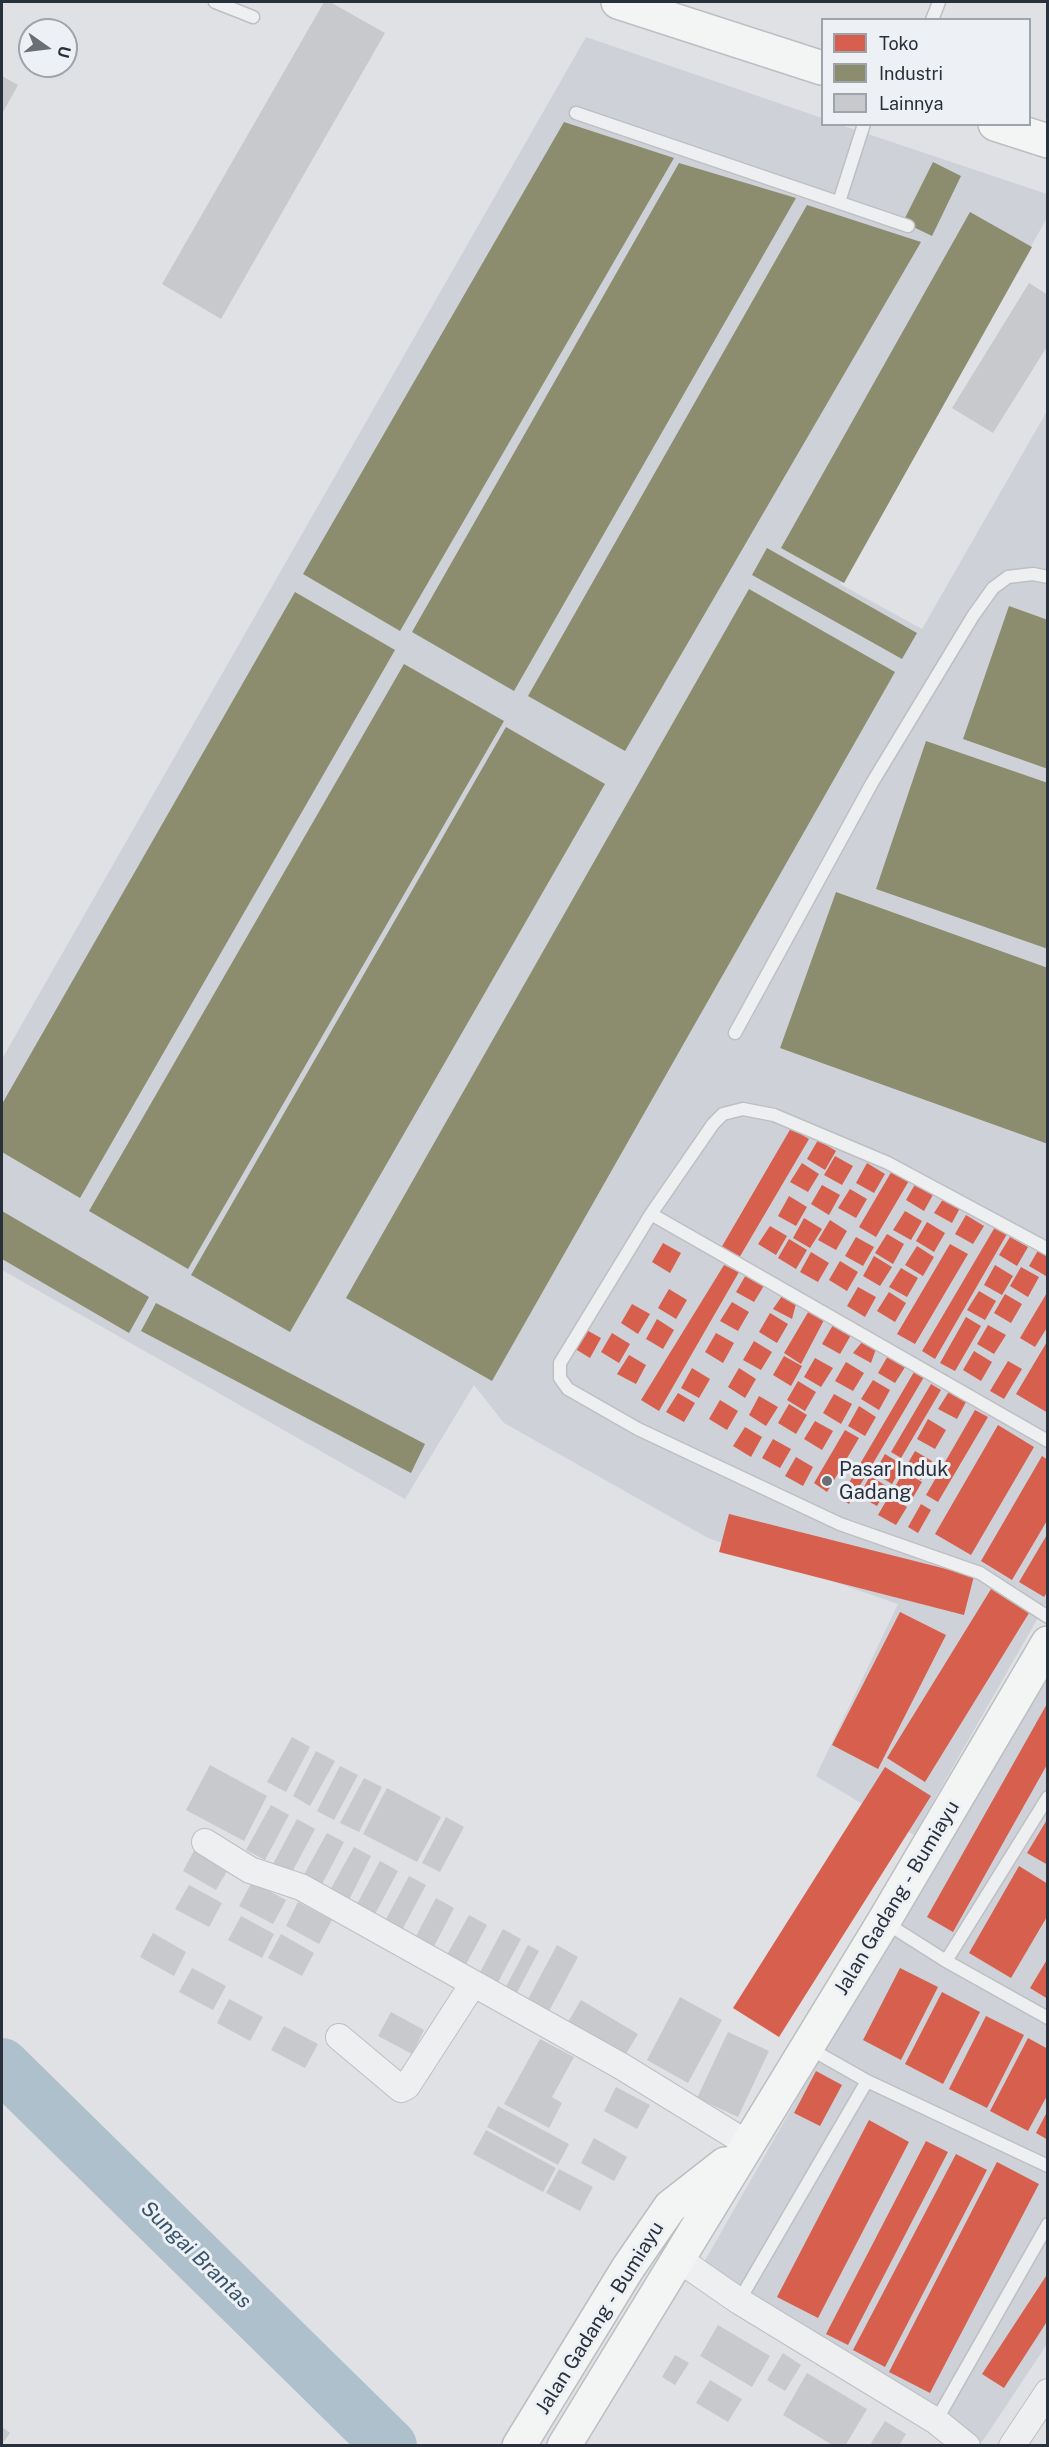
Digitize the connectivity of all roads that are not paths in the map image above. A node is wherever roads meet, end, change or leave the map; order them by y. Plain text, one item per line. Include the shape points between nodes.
1 (216, 2) edge
2 (618, 2) edge
3 (939, 2) edge
4 (253, 17) dead end
5 (933, 18) edge
6 (821, 68) edge
7 (576, 113) dead end
8 (863, 126) edge
9 (1001, 126) edge
10 (1047, 141) edge
11 (839, 202) junction
12 (908, 226) dead end
13 (1047, 577) edge
14 (735, 1033) dead end
15 (651, 1215) junction
16 (1047, 1249) edge
17 (1047, 1441) edge
18 (1047, 1617) edge
19 (1047, 1643) edge
20 (1047, 1797) edge
21 (205, 1842) dead end
22 (884, 1921) junction
23 (946, 1961) junction
24 (473, 1984) junction
25 (1047, 2018) edge
26 (339, 2037) dead end
27 (806, 2047) junction
28 (867, 2081) junction
29 (745, 2147) junction
30 (1047, 2166) edge
31 (1047, 2224) edge
32 (677, 2258) junction
33 (739, 2301) junction
34 (1047, 2392) edge
35 (936, 2421) junction
36 (519, 2445) edge
37 (564, 2445) edge
38 (967, 2445) edge
39 (1012, 2445) edge

1 - 4 lane
2 - 6 main road
3 - 5 lane
7 - 11 lane
8 - 11 lane
9 - 10 main road
11 - 12 lane
13 - 14 lane via 1008,577 993,588 973,616 872,783
15 - 16 lane via 713,1124 723,1114 743,1109 774,1115 888,1162
15 - 17 lane
15 - 18 lane via 560,1363 560,1378 568,1389 638,1429 840,1524 980,1573
19 - 22 main road, Jalan Gadang - Bumiayu
20 - 23 lane
21 - 24 street via 250,1870 301,1887
22 - 23 lane
22 - 27 main road, Jalan Gadang - Bumiayu
23 - 25 lane
24 - 26 street via 402,2089
24 - 29 street via 621,2066
27 - 28 lane
27 - 29 main road, Jalan Gadang - Bumiayu
28 - 30 lane
28 - 33 lane
29 - 32 main road, Jalan Gadang - Bumiayu
29 - 36 main road, Jalan Gadang - Bumiayu via 670,2207
31 - 35 lane
32 - 33 street
32 - 37 main road, Jalan Gadang - Bumiayu
33 - 35 street
34 - 39 street
35 - 38 street

